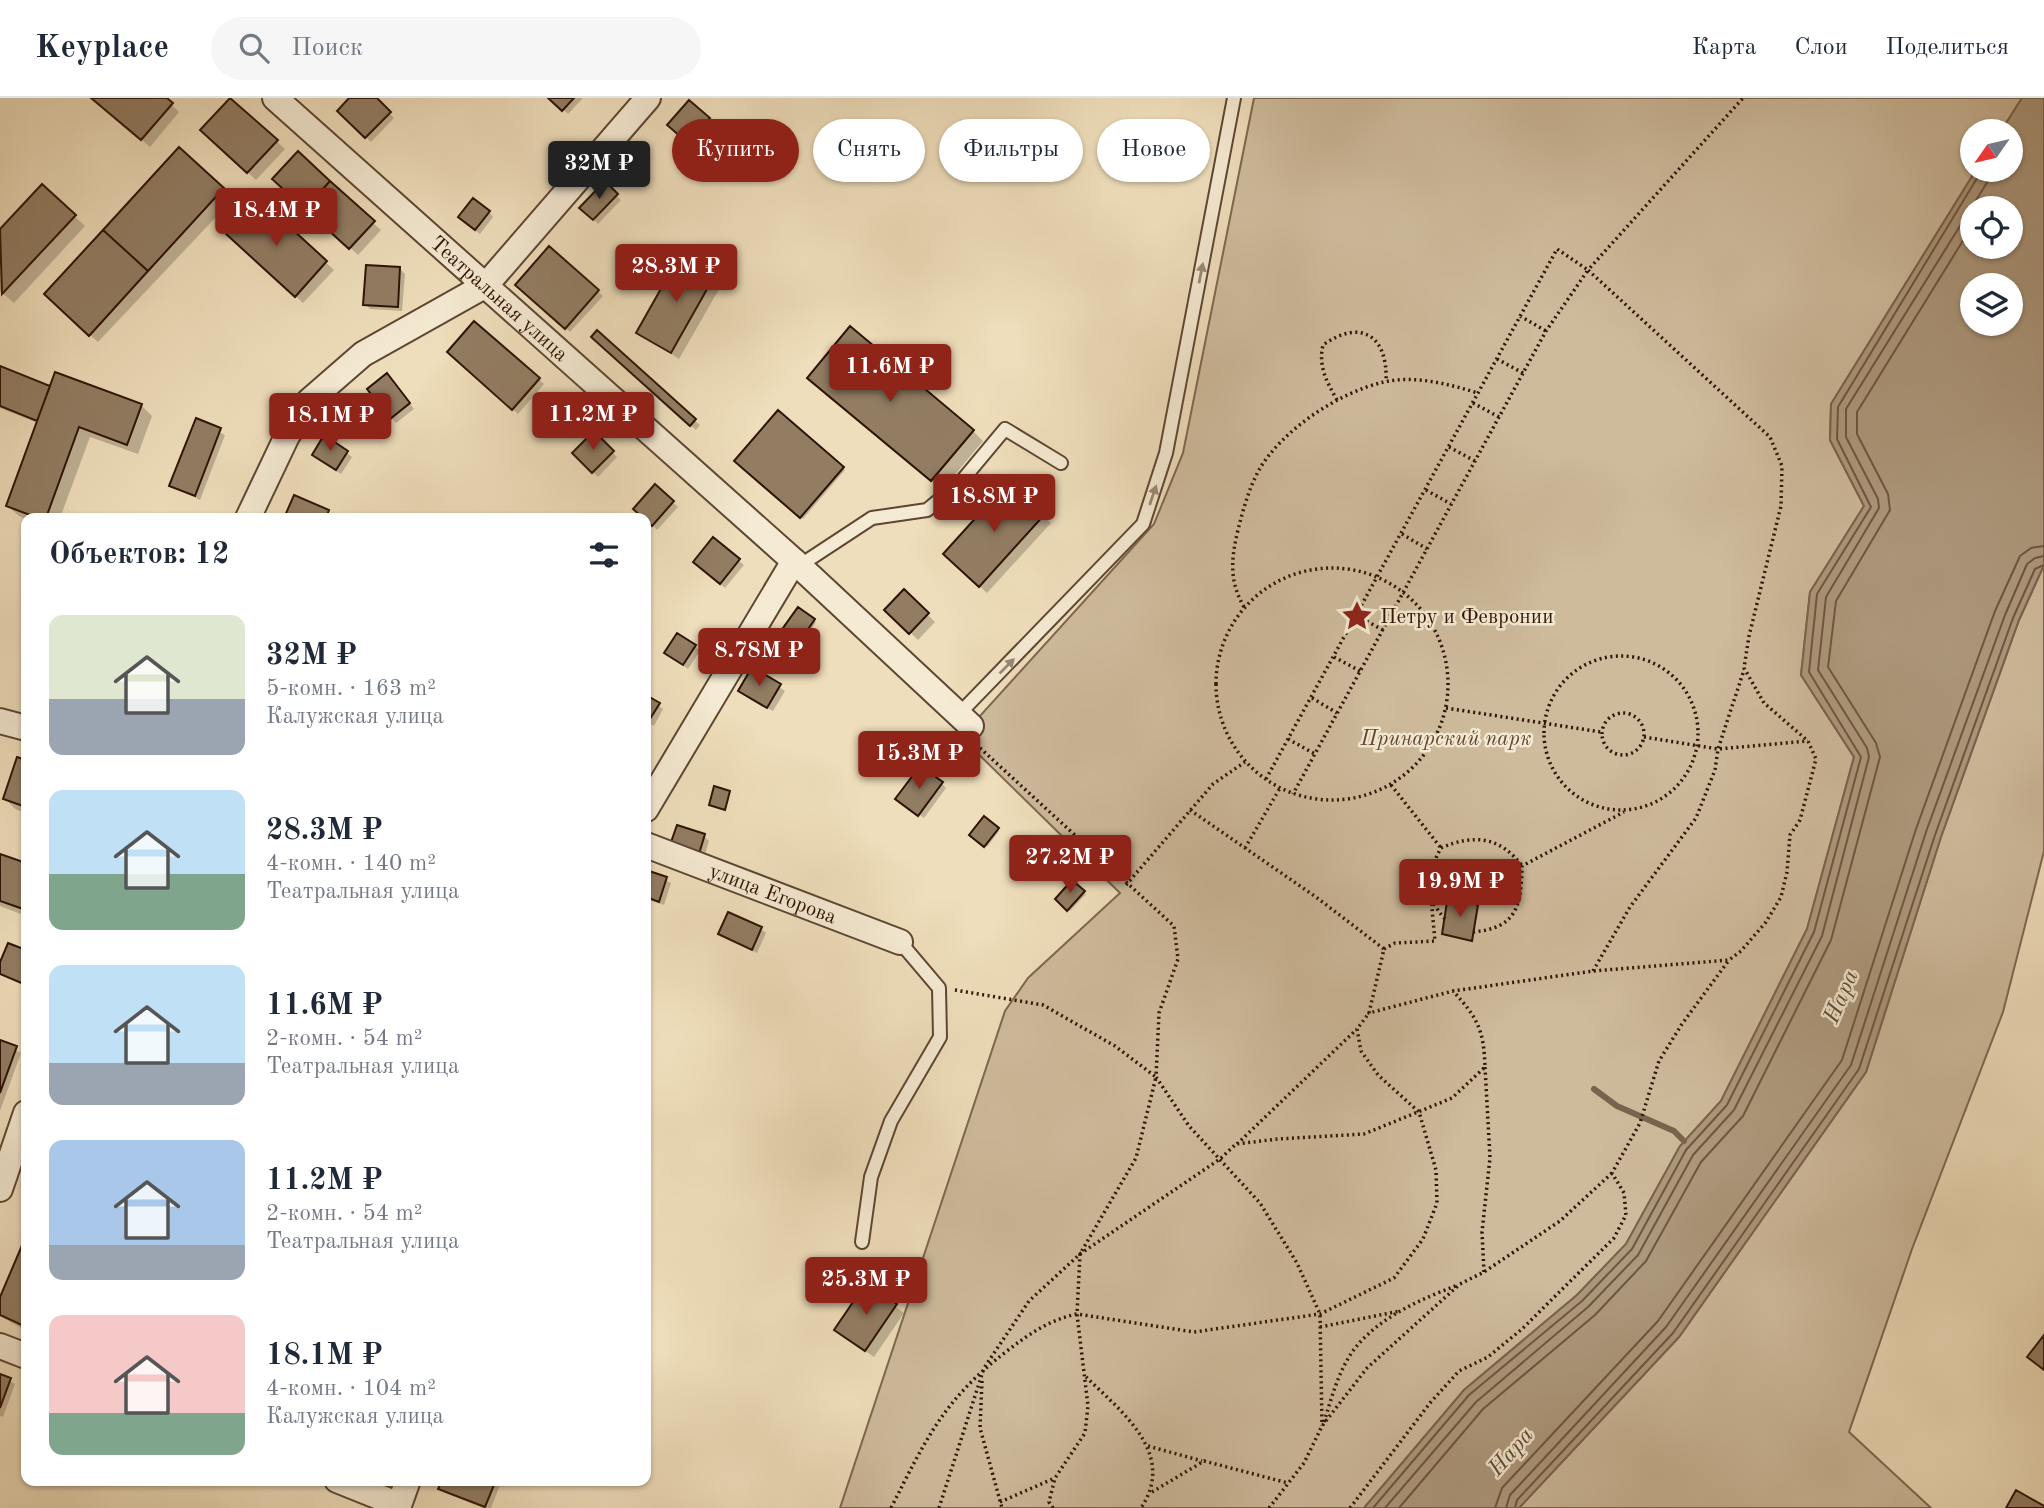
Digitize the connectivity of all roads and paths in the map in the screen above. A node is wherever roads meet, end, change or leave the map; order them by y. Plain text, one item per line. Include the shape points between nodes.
1 (275, 98) edge
2 (648, 98) edge
3 (1234, 98) edge
4 (1743, 98) edge
5 (1588, 270) junction
6 (486, 285) junction
7 (1520, 316) junction
8 (1546, 331) junction
9 (1497, 359) junction
10 (1523, 373) junction
11 (1386, 382) junction
12 (1478, 393) junction
13 (1337, 400) junction
14 (1474, 403) junction
15 (1499, 417) junction
16 (1449, 447) junction
17 (1475, 461) junction
18 (1062, 463) dead end
19 (1426, 490) junction
20 (1451, 504) junction
21 (250, 513) edge
22 (1402, 534) junction
23 (1427, 548) junction
24 (796, 564) junction
25 (1379, 577) junction
26 (1404, 591) junction
27 (1245, 608) junction
28 (1357, 616) junction
29 (1383, 630) junction
30 (1334, 657) junction
31 (1744, 668) junction
32 (1360, 671) junction
33 (1311, 697) junction
34 (1446, 708) junction
35 (1337, 713) junction
36 (965, 720) joint
37 (0, 721) edge
38 (1544, 724) junction
39 (21, 727) edge
40 (1601, 732) junction
41 (1644, 737) junction
42 (1288, 739) junction
43 (1808, 741) junction
44 (1698, 745) junction
45 (1718, 749) junction
46 (1315, 754) junction
47 (1245, 762) junction
48 (1266, 779) junction
49 (1391, 785) junction
50 (1280, 788) junction
51 (1293, 794) junction
52 (651, 800) edge
53 (1190, 810) junction
54 (1625, 811) junction
55 (651, 847) edge
56 (1245, 848) junction
57 (1441, 848) junction
58 (1522, 866) junction
59 (1431, 895) junction
60 (1445, 919) dead end
61 (1474, 932) dead end
62 (901, 942) joint
63 (1384, 949) junction
64 (1730, 960) junction
65 (1593, 971) junction
66 (939, 988) junction
67 (1453, 991) junction
68 (1369, 1013) junction
69 (1357, 1030) junction
70 (1485, 1067) junction
71 (1156, 1077) junction
72 (1419, 1112) junction
73 (21, 1128) edge
74 (1236, 1144) junction
75 (1220, 1159) junction
76 (1612, 1173) junction
77 (0, 1189) edge
78 (862, 1242) dead end
79 (1080, 1254) junction
80 (1484, 1272) junction
81 (1460, 1284) junction
82 (1406, 1310) junction
83 (1077, 1314) junction
84 (1320, 1314) junction
85 (1320, 1327) junction
86 (0, 1346) edge
87 (21, 1354) edge
88 (984, 1368) junction
89 (1084, 1375) junction
90 (1322, 1426) junction
91 (1148, 1446) junction
92 (1204, 1461) junction
93 (1055, 1478) junction
94 (1288, 1483) junction
95 (351, 1486) edge
96 (406, 1486) edge
97 (1152, 1492) junction
98 (1000, 1502) junction
99 (399, 1507) edge
100 (891, 1508) edge
101 (939, 1508) edge
102 (1002, 1508) edge
103 (1053, 1508) edge
104 (1141, 1508) edge
105 (1269, 1508) edge
106 (1350, 1508) edge

1 - 6 street, Театральная улица
2 - 6 street
36 -> 3 lane via 1143,524 1166,453
4 - 5 path
5 - 7 path via 1557,249
5 - 8 path
5 - 31 path via 1770,437 1782,466 1781,506
6 - 21 street via 363,354 309,401
6 - 24 street, Театральная улица
7 - 8 path
7 - 9 path
8 - 10 path
9 - 10 path
9 - 12 path
10 - 15 path
11 - 12 path via 1419,380
11 - 13 path
11 - 13 path via 1383,353 1376,340 1364,332 1348,332 1323,345 1321,355 1322,372
12 - 14 path
13 - 27 path via 1288,436 1260,469 1234,544 1233,587
14 - 15 path
14 - 16 path
15 - 17 path
16 - 17 path
16 - 19 path
17 - 20 path
18 - 24 lane via 1005,429 960,483 927,510 872,518
19 - 20 path
19 - 22 path
20 - 23 path
22 - 23 path
22 - 25 path
23 - 26 path
24 - 36 street, Театральная улица
24 - 52 street
25 - 26 path
25 - 27 path via 1353,569 1316,568 1281,579
25 - 28 path
26 - 29 path
26 - 34 path via 1429,619 1443,647 1449,678
27 - 47 path via 1229,628 1217,663 1216,699 1227,734
28 - 29 path
28 - 30 path
29 - 32 path
30 - 32 path
30 - 33 path
31 - 43 path via 1764,703
31 - 45 path
32 - 35 path
33 - 35 path
33 - 42 path
34 - 38 path
34 - 49 path via 1435,740 1416,766
35 - 46 path
37 - 39 street
38 - 40 path
38 - 44 path via 1560,684 1579,668 1602,658 1627,656 1651,662 1672,676 1688,695 1697,718
38 - 54 path via 1546,755 1557,778 1576,796 1599,808
40 - 41 path via 1610,751 1623,756 1636,751
40 - 41 path via 1612,715 1626,713 1638,719
41 - 44 path
42 - 46 path
42 - 48 path
43 - 45 path
43 - 64 path via 1816,758 1800,820 1790,835 1781,897 1766,922
44 - 45 path
44 - 54 path via 1690,770 1673,791 1651,805
45 - 65 path via 1715,770 1696,818 1630,907
46 - 51 path
47 - 48 path
47 - 53 path via 1213,785
48 - 50 path
49 - 51 path via 1362,797 1330,801
49 - 57 path
50 - 51 path
50 - 56 path
53 - 56 path
53 - 71 path via 1126,885 1174,926 1178,959 1159,1013
54 - 58 path
55 - 62 street, улица Егорова
56 - 63 path
57 - 58 path via 1457,841 1490,840 1506,847
57 - 59 path via 1428,882
58 - 61 path via 1521,898 1513,917 1491,930
59 - 60 path
59 - 63 path via 1435,941 1395,943
62 - 66 lane
63 - 68 path
64 - 65 path
64 - 76 path via 1659,1061 1640,1123
65 - 67 path
66 - 71 path via 1043,1005 1115,1045
66 - 78 lane via 940,1037 891,1121 871,1178
67 - 68 path
67 - 70 path via 1471,1010 1484,1035
68 - 69 path
69 - 72 path via 1361,1051 1378,1075
69 - 74 path
70 - 72 path via 1452,1098
70 - 80 path via 1490,1145 1482,1232
71 - 75 path via 1189,1126
71 - 79 path via 1136,1158
72 - 74 path via 1364,1134
72 - 84 path via 1436,1170 1437,1203 1423,1239 1394,1278
73 - 77 street
74 - 75 path
75 - 79 path
75 - 84 path via 1260,1203 1297,1263
76 - 80 path via 1560,1221
76 - 106 path via 1624,1193 1626,1215 1614,1238 1522,1329 1488,1357 1458,1371
79 - 83 path
79 - 88 path via 1029,1301
80 - 81 path
81 - 82 path
81 - 90 path via 1367,1368
82 - 85 path
82 - 90 path via 1356,1347
83 - 84 path via 1194,1332
83 - 88 path via 1056,1318 1026,1335
83 - 89 path
84 - 85 path
85 - 90 path
86 - 87 street
88 - 98 path via 979,1428
88 - 100 path via 953,1399 924,1442
88 - 101 path
89 - 91 path via 1126,1415
89 - 93 path via 1085,1433
90 - 94 path
91 - 92 path
91 - 97 path via 1154,1468
92 - 94 path
92 - 97 path
93 - 98 path
93 - 103 path via 1049,1502
94 - 105 path
95 - 99 street
96 - 99 street
97 - 104 path
98 - 102 path

